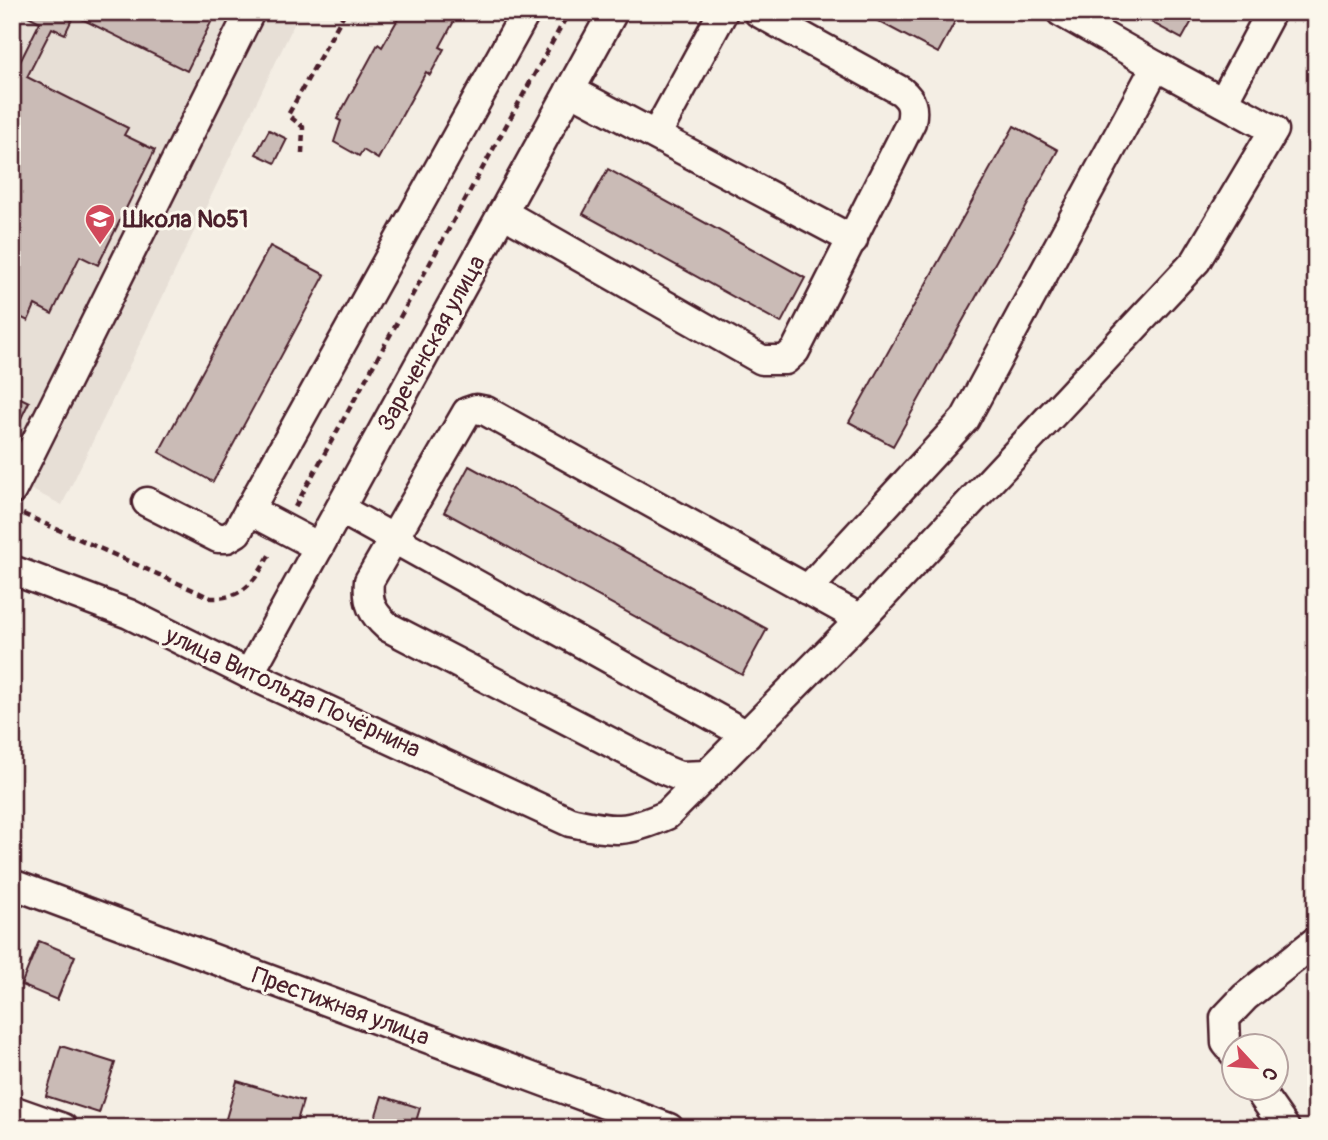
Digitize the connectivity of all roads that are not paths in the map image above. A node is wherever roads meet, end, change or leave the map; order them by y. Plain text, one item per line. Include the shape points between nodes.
1 (250, 12) edge
2 (526, 12) edge
3 (613, 12) edge
4 (723, 12) edge
5 (758, 12) edge
6 (1060, 12) edge
7 (1271, 12) edge
8 (1156, 66) junction
9 (570, 90) junction
10 (1223, 102) junction
11 (656, 135) junction
12 (503, 213) junction
13 (853, 240) junction
14 (12, 490) edge
15 (147, 502) dead end
16 (340, 509) junction
17 (249, 510) junction
18 (393, 539) junction
19 (319, 547) junction
20 (12, 570) edge
21 (807, 590) junction
22 (861, 619) junction
23 (249, 674) junction
24 (747, 735) junction
25 (706, 775) junction
26 (12, 884) edge
27 (1316, 941) edge
28 (1226, 1032) edge
29 (1267, 1102) edge
30 (12, 1110) edge
31 (63, 1128) edge
32 (669, 1128) edge
33 (1285, 1128) edge

1 - 14 street
2 - 17 street
3 - 9 street, Зареченская улица
4 - 11 street
5 - 13 street via 909,98 911,122
6 - 8 street
7 - 10 street
8 - 10 street
8 - 21 street via 965,419
9 - 11 street
9 - 12 street, Зареченская улица
10 - 22 street, улица Витольда Почёрнина via 1274,130 1196,261
11 - 13 street
12 - 13 street via 762,360 775,363 795,351
12 - 16 street, Зареченская улица
15 - 17 street via 218,538 237,532
16 - 18 street
16 - 19 street, Зареченская улица
17 - 19 street
18 - 21 street via 461,421 475,409
18 - 24 street
18 - 25 street via 369,581 367,597 377,618 388,627 662,769 679,776
19 - 23 street, Зареченская улица
20 - 23 street, улица Витольда Почёрнина via 129,614
21 - 22 street
22 - 24 street, улица Витольда Почёрнина
23 - 25 street, улица Витольда Почёрнина via 570,822 616,832 641,827 667,815
24 - 25 street, улица Витольда Почёрнина
26 - 32 street, Престижная улица
27 - 28 street via 1245,997 1225,1018
29 - 33 street
30 - 31 street

